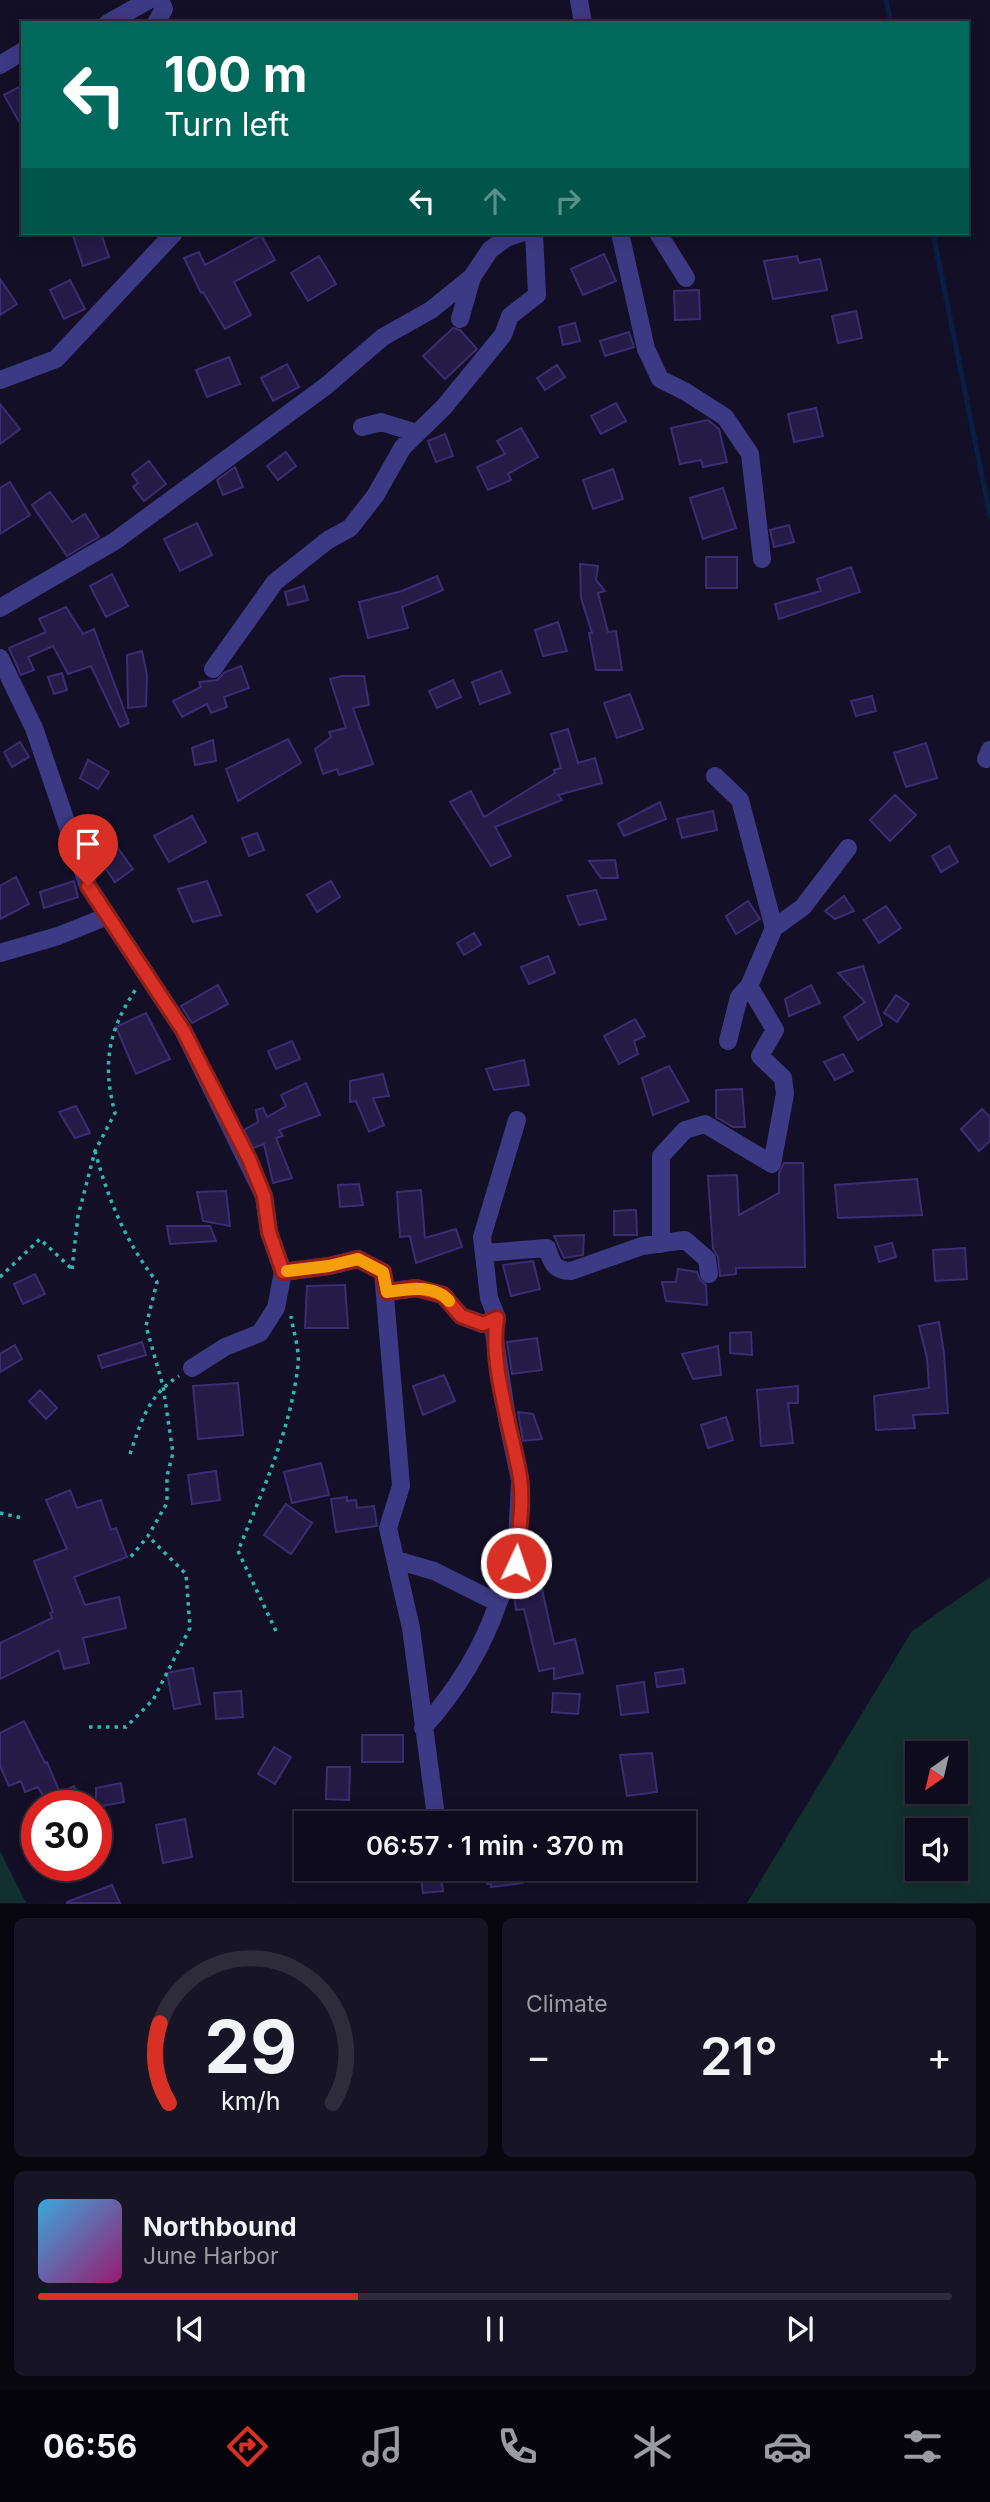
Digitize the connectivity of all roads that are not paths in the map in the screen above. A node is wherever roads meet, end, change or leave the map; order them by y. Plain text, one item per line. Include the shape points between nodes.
1 (149, 0) edge
2 (160, 0) edge
3 (579, 0) edge
4 (112, 21) edge
5 (157, 21) edge
6 (583, 21) edge
7 (21, 52) edge
8 (0, 65) edge
9 (172, 235) edge
10 (522, 235) edge
11 (528, 235) edge
12 (620, 235) edge
13 (659, 235) edge
14 (472, 277) junction
15 (687, 278) dead end
16 (460, 319) dead end
17 (0, 380) edge
18 (362, 427) dead end
19 (417, 433) junction
20 (762, 559) dead end
21 (0, 608) edge
22 (0, 658) edge
23 (213, 669) dead end
24 (715, 776) dead end
25 (848, 848) dead end
26 (108, 916) junction
27 (774, 928) junction
28 (0, 953) edge
29 (749, 986) junction
30 (728, 1041) dead end
31 (517, 1119) dead end
32 (661, 1244) junction
33 (484, 1253) junction
34 (283, 1272) junction
35 (709, 1275) dead end
36 (387, 1292) junction
37 (497, 1318) junction
38 (192, 1368) road end
39 (396, 1560) junction
40 (498, 1604) junction
41 (424, 1728) junction
42 (435, 1811) edge

1 - 4 street
2 - 5 street via 164,9
3 - 6 street
7 - 8 street
9 - 17 street via 56,359
10 - 14 street via 506,238 490,250
11 - 19 street via 537,295 510,316 503,335
12 - 20 street via 646,349 660,379 725,417 750,454
13 - 15 street
14 - 16 street
14 - 21 street via 431,310 383,337 326,386 115,541
18 - 19 street via 381,422
19 - 23 street via 350,528 319,546 275,582
22 - 26 street via 34,728 88,886
24 - 27 street via 740,800
25 - 27 street via 803,907
26 - 28 street
26 - 34 street via 183,1030 249,1159 264,1196 269,1232
27 - 29 street
29 - 30 street via 739,997
29 - 32 street via 775,1030 760,1056 783,1078 785,1094 772,1164 705,1124 684,1130 661,1156
31 - 33 street via 482,1237
32 - 33 street via 571,1271 554,1266 547,1248
32 - 35 street via 685,1240 695,1246 707,1259
33 - 37 street via 489,1298
34 - 36 street via 358,1259 383,1272
34 - 38 street via 276,1308 260,1333 225,1347
36 - 37 street via 416,1288 443,1295 461,1316 483,1324
36 - 39 street via 401,1486 388,1528
37 - 40 street via 494,1333 520,1480 516,1563
39 - 40 street via 434,1571
39 - 41 street via 411,1628
40 - 41 street via 466,1670
41 - 42 street

